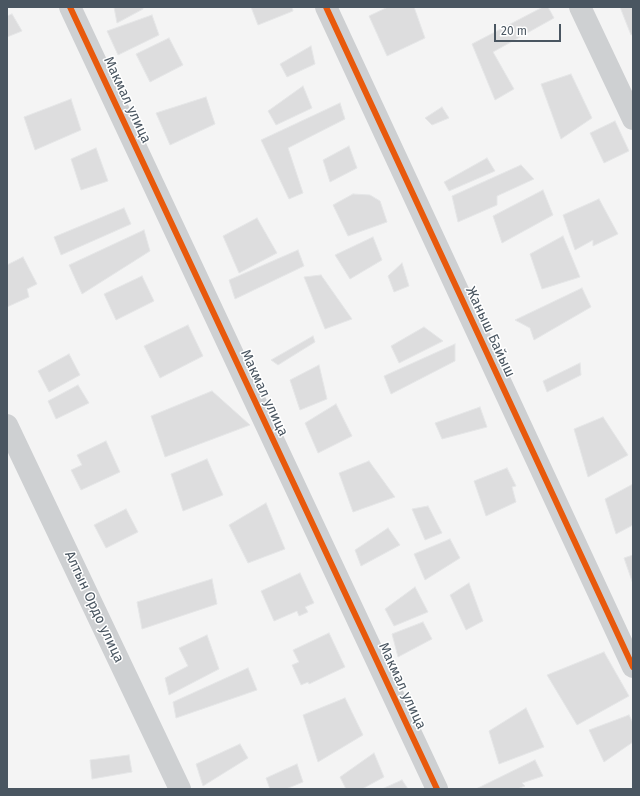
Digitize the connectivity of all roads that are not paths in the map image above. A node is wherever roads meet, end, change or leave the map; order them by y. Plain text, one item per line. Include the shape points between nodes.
1 (70, 7) edge
2 (326, 7) edge
3 (580, 7) edge
4 (633, 119) edge
5 (7, 424) edge
6 (633, 667) edge
7 (180, 789) edge
8 (437, 789) edge

1 - 8 street, Макмал улица
2 - 6 street, Жаныш Байыш
3 - 4 street
5 - 7 street, Алтын Ордо улица

